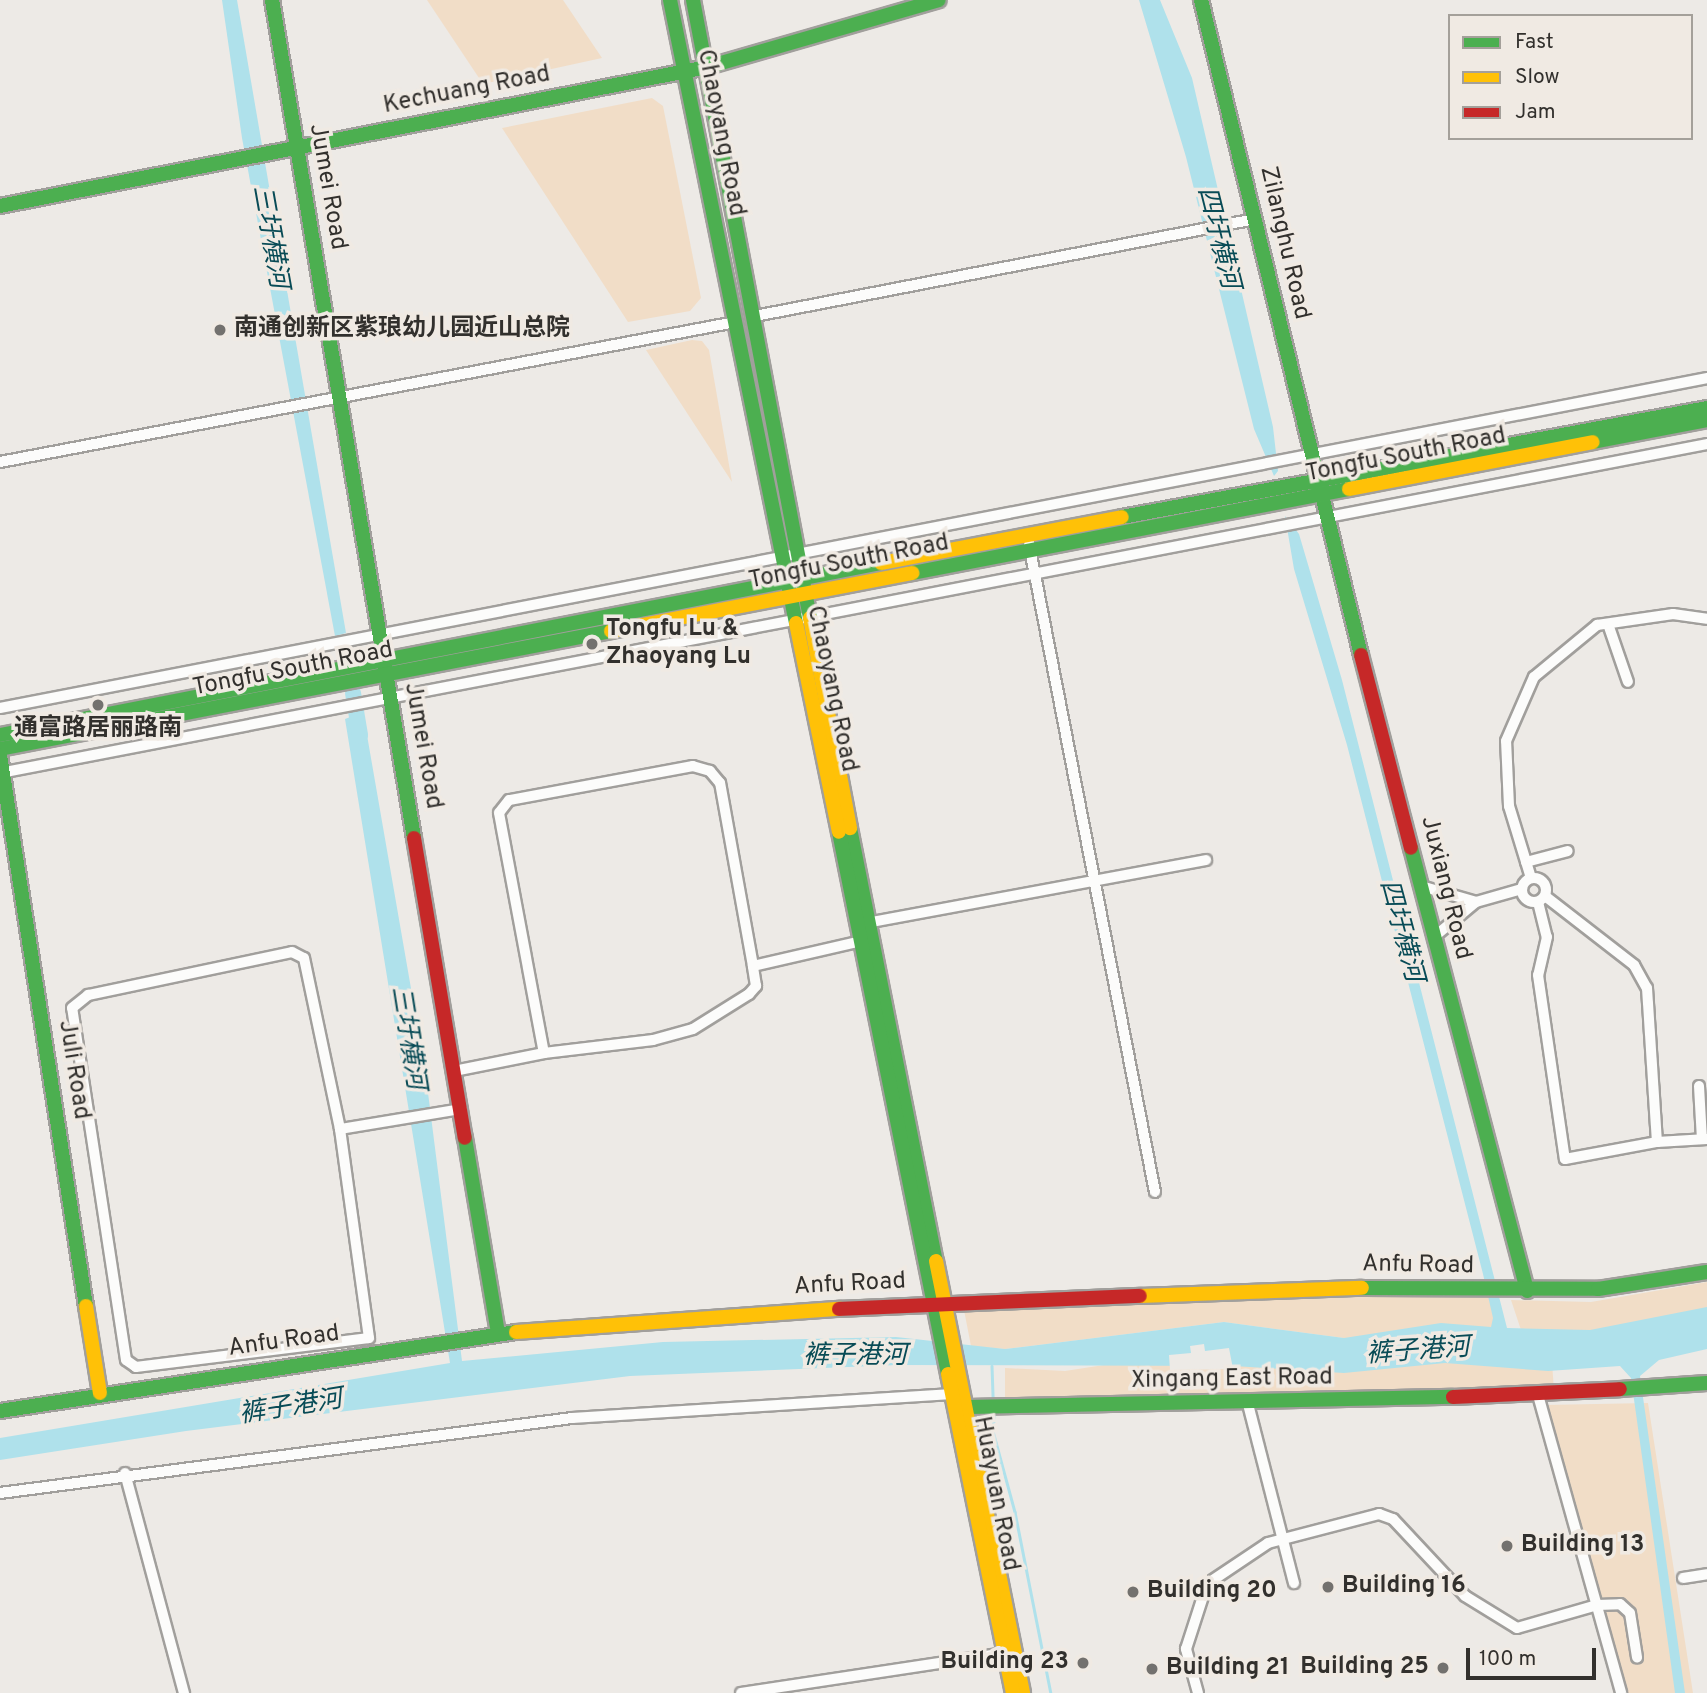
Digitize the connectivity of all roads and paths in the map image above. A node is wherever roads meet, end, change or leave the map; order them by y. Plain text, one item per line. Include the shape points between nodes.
1 (272, 0) edge
2 (670, 0) edge
3 (693, 0) edge
4 (939, 0) edge
5 (1201, 0) edge
6 (707, 66) junction
7 (685, 71) junction
8 (297, 148) junction
9 (0, 206) edge
10 (1255, 219) junction
11 (755, 316) junction
12 (735, 322) junction
13 (1707, 378) edge
14 (340, 396) junction
15 (1707, 408) edge
16 (1707, 420) edge
17 (1707, 444) edge
18 (1310, 456) junction
19 (0, 461) edge
20 (1315, 482) junction
21 (1320, 497) junction
22 (1325, 518) junction
23 (1026, 535) junction
24 (1031, 551) junction
25 (800, 554) junction
26 (782, 558) junction
27 (1035, 575) junction
28 (806, 587) junction
29 (788, 590) junction
30 (811, 617) junction
31 (794, 620) junction
32 (1707, 620) edge
33 (1608, 624) junction
34 (380, 636) junction
35 (386, 667) junction
36 (1628, 682) dead end
37 (391, 699) junction
38 (0, 708) edge
39 (0, 735) edge
40 (0, 749) edge
41 (0, 755) edge
42 (2, 772) edge
43 (1567, 851) dead end
44 (1206, 860) dead end
45 (1526, 862) junction
46 (1531, 878) junction
47 (1096, 883) junction
48 (1421, 886) junction
49 (1522, 889) junction
50 (1541, 899) junction
51 (1476, 902) junction
52 (862, 924) junction
53 (1434, 936) junction
54 (866, 940) junction
55 (753, 966) junction
56 (544, 1053) junction
57 (454, 1071) junction
58 (1699, 1086) dead end
59 (461, 1109) junction
60 (340, 1129) junction
61 (1704, 1139) edge
62 (1657, 1142) junction
63 (1155, 1192) dead end
64 (1707, 1272) edge
65 (1527, 1291) junction
66 (940, 1303) junction
67 (498, 1334) junction
68 (955, 1376) junction
69 (1707, 1383) edge
70 (100, 1393) junction
71 (952, 1394) junction
72 (1538, 1395) junction
73 (1248, 1404) junction
74 (968, 1407) junction
75 (0, 1411) edge
76 (125, 1473) junction
77 (0, 1493) edge
78 (1282, 1540) junction
79 (1707, 1574) edge
80 (1683, 1578) dead end
81 (1294, 1583) dead end
82 (1597, 1605) junction
83 (1010, 1653) junction
84 (1637, 1657) dead end
85 (184, 1693) edge
86 (741, 1693) edge
87 (1013, 1693) edge
88 (1023, 1693) edge
89 (1198, 1693) edge
90 (1621, 1693) edge

1 - 8 street, Jumei Road
2 - 7 street, Chaoyang Road
3 - 6 street, Chaoyang Road
4 - 6 street, Kechuang Road
5 - 10 street, Zilanghu Road
6 - 7 street, Kechuang Road
6 - 11 street, Chaoyang Road
7 - 8 street, Kechuang Road
7 - 12 street, Chaoyang Road
8 - 9 street, Kechuang Road
8 - 14 street, Jumei Road
10 - 11 street
10 - 18 street, Zilanghu Road
11 - 25 street, Chaoyang Road
12 - 14 street
12 - 26 street, Chaoyang Road
13 - 18 street
14 - 19 street
14 - 34 street, Jumei Road
15 - 20 street, Tongfu South Road
16 - 21 street, Tongfu South Road
17 - 22 street
18 - 20 street, Zilanghu Road
18 - 25 street
20 - 21 street, Zilanghu Road
20 - 23 street, Tongfu South Road
21 - 22 street, Juxiang Road
21 - 24 street, Tongfu South Road
22 - 27 street
22 - 48 street, Juxiang Road
23 - 24 street
23 - 28 street, Tongfu South Road
24 - 27 street
24 - 28 street, Tongfu South Road
25 - 26 street
25 - 28 street, Chaoyang Road
26 - 29 street, Chaoyang Road
26 - 34 street
27 - 30 street
27 - 47 street
28 - 29 street, Tongfu South Road
28 - 30 street, Chaoyang Road
29 - 31 street, Chaoyang Road
29 - 35 street, Tongfu South Road
30 - 31 street
30 - 52 street, Chaoyang Road
31 - 37 street
31 - 52 street, Chaoyang Road
32 - 33 street via 1673,614
33 - 36 street
33 - 45 street via 1597,625 1534,677 1506,741 1509,806
34 - 35 street, Jumei Road
34 - 38 street
35 - 37 street, Jumei Road
35 - 39 street, Tongfu South Road
35 - 40 street, Tongfu South Road
37 - 42 street
37 - 57 street, Jumei Road
41 - 42 street, Juli Road
42 - 70 street, Juli Road
43 - 45 street
44 - 47 street
45 - 46 street
46 - 49 street
46 - 50 street via 1545,884
47 - 52 street
47 - 63 street
48 - 51 street
48 - 53 street, Juxiang Road
49 - 50 street via 1526,900
49 - 51 street
50 - 62 street via 1634,965 1647,988
50 - 62 street via 1547,936 1538,975 1564,1159
51 - 53 street
52 - 54 street, Chaoyang Road
53 - 65 street, Juxiang Road
54 - 55 street
54 - 66 street, Chaoyang Road
55 - 56 street via 756,986 749,994 693,1029 653,1040
55 - 56 street via 720,783 710,771 693,766 509,800 499,813
56 - 57 street
57 - 59 street, Jumei Road
58 - 61 street
59 - 60 street
59 - 67 street, Jumei Road
60 - 60 street via 369,1338 136,1367 126,1360 72,1008 88,995 292,952 304,958
61 - 62 street
64 - 65 street, Anfu Road via 1598,1289
65 - 66 street, Anfu Road via 1351,1288
66 - 67 street, Anfu Road via 751,1312
66 - 68 street, Huayuan Road
67 - 70 street, Anfu Road
68 - 71 street, Huayuan Road
68 - 74 street, Huayuan Road
69 - 72 street, Xingang East Road
70 - 75 street, Anfu Road
71 - 76 street via 572,1418
71 - 83 street, Huayuan Road
72 - 73 street, Xingang East Road
72 - 82 street
73 - 74 street, Xingang East Road
73 - 78 street
74 - 83 street, Huayuan Road
76 - 77 street
76 - 85 street
78 - 81 street
78 - 82 street via 1379,1514 1393,1519 1465,1596 1517,1628
78 - 89 street via 1268,1544 1207,1584 1186,1648
79 - 80 street
82 - 84 street via 1620,1604 1630,1613
82 - 90 street
83 - 86 street
83 - 87 street, Huayuan Road
83 - 88 street, Huayuan Road

